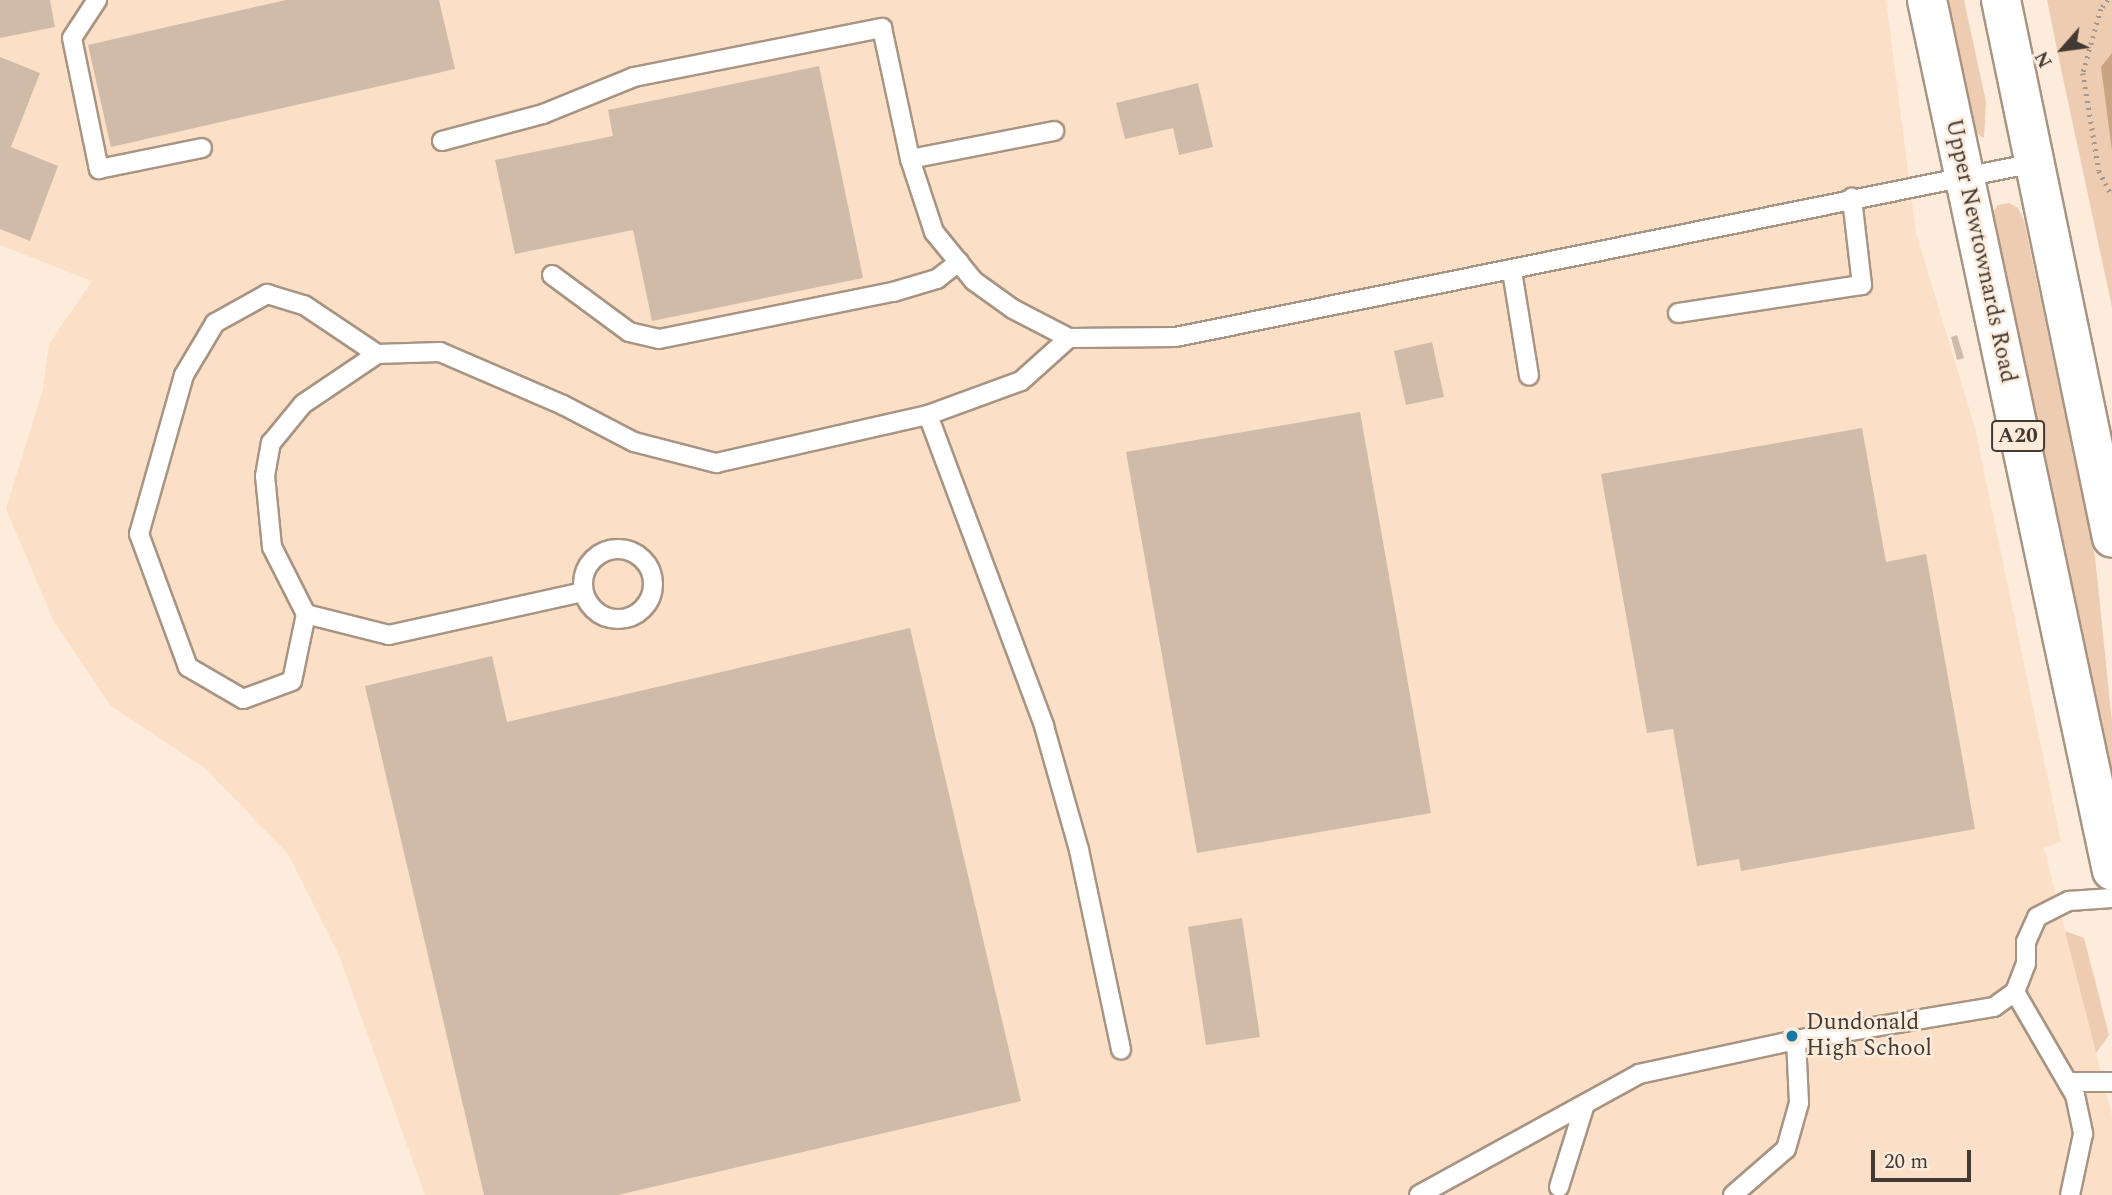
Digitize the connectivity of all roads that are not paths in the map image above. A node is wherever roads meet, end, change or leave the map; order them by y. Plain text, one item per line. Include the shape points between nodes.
1 (97, 0) edge
2 (1927, 0) edge
3 (2001, 0) edge
4 (1054, 131) dead end
5 (442, 141) dead end
6 (202, 148) dead end
7 (910, 159) junction
8 (2034, 163) junction
9 (1965, 175) junction
10 (1852, 198) junction
11 (959, 262) junction
12 (1512, 271) junction
13 (552, 275) dead end
14 (1678, 313) dead end
15 (1069, 338) junction
16 (377, 354) junction
17 (1530, 376) dead end
18 (928, 415) junction
19 (2112, 538) edge
20 (583, 593) junction
21 (306, 614) junction
22 (2112, 871) edge
23 (2112, 898) edge
24 (2015, 992) junction
25 (1796, 1040) junction
26 (1121, 1050) dead end
27 (2070, 1082) junction
28 (2112, 1082) edge
29 (1585, 1104) junction
30 (1559, 1187) dead end
31 (1419, 1195) edge
32 (1733, 1195) edge
33 (2070, 1195) edge

1 - 6 lane via 72,38 99,169
2 - 9 highway, Upper Newtownards Road / A20
3 - 8 highway
4 - 7 lane
5 - 7 lane via 543,114 634,77 882,29
7 - 11 lane via 934,232
8 - 9 lane
8 - 19 highway
9 - 10 lane
9 - 22 highway, Upper Newtownards Road / A20
10 - 12 lane
10 - 14 lane via 1862,285
11 - 13 lane via 937,279 893,292 659,339 629,332
11 - 15 lane via 974,281 1013,309
12 - 15 lane via 1176,337
12 - 17 lane
15 - 18 lane via 1021,381
16 - 18 lane via 440,352 563,405 634,442 716,463
16 - 21 lane via 303,404 271,443 265,476 272,547
16 - 21 lane via 304,305 267,294 215,323 184,375 139,534 188,667 243,699 292,681
18 - 26 lane via 1044,726 1079,850
20 - 20 lane via 584,572 595,556 614,548 634,552 648,566 653,585 647,605 631,617 611,619 593,610
20 - 21 lane via 389,635
23 - 24 lane via 2069,901 2037,917
24 - 25 lane via 1994,1007
24 - 27 lane via 2054,1065
25 - 29 lane via 1639,1074
25 - 32 lane via 1799,1103 1786,1149
27 - 28 lane
27 - 33 lane via 2083,1134
29 - 30 lane
29 - 31 lane

